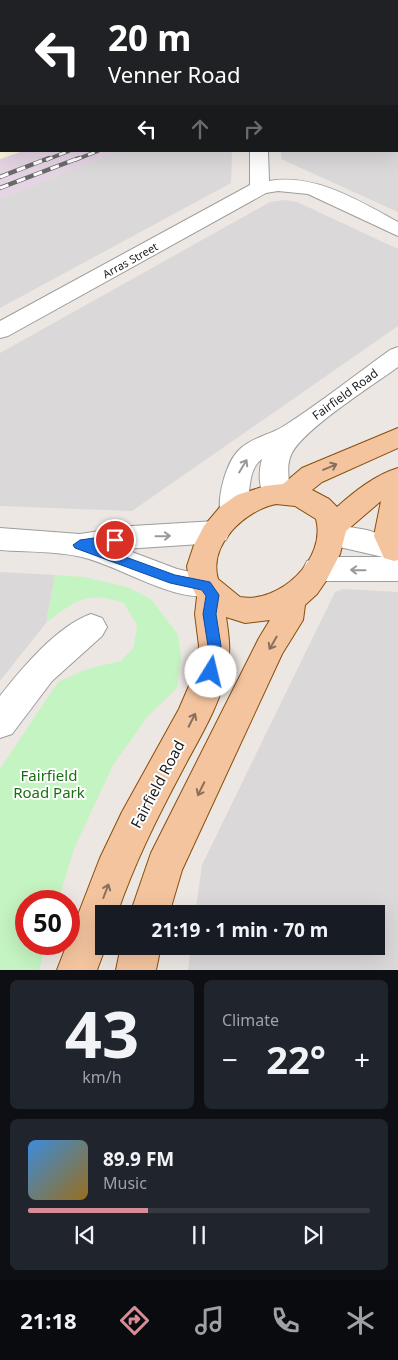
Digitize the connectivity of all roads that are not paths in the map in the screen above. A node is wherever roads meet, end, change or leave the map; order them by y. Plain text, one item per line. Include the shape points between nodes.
1 (259, 152) edge
2 (260, 188) junction
3 (398, 230) edge
4 (0, 331) edge
5 (398, 355) edge
6 (292, 433) junction
7 (398, 437) edge
8 (398, 478) edge
9 (398, 486) edge
10 (283, 494) junction
11 (224, 522) junction
12 (332, 531) junction
13 (0, 539) edge
14 (80, 545) junction
15 (397, 557) edge
16 (318, 569) junction
17 (209, 590) junction
18 (291, 599) junction
19 (91, 627) dead end
20 (0, 723) edge
21 (151, 905) edge
22 (139, 955) edge
23 (77, 970) edge
24 (136, 970) edge

1 - 2 street
2 - 3 street, Arras Street via 300,185 330,196
2 - 4 street, Arras Street
5 - 6 street, Fairfield Road
6 - 10 street, Fairfield Road via 274,459 272,476
11 -> 6 street, Fairfield Road via 241,465 264,445
10 -> 7 main road via 312,475
8 - 12 main road via 367,496
9 - 15 main road via 388,536
10 - 11 main road via 245,503
10 - 12 main road via 318,506 329,518
14 -> 11 street
11 - 17 main road via 201,562 202,575
12 - 15 street via 366,541
12 - 16 main road
13 - 14 street
14 - 17 street
15 -> 16 street
16 - 18 main road
17 - 18 main road via 232,607 246,610 261,610
23 -> 17 main road, Fairfield Road via 128,840 194,717 211,672 215,646
18 -> 21 main road via 287,620 266,656 164,866
19 - 20 street via 37,673
22 - 24 main road

